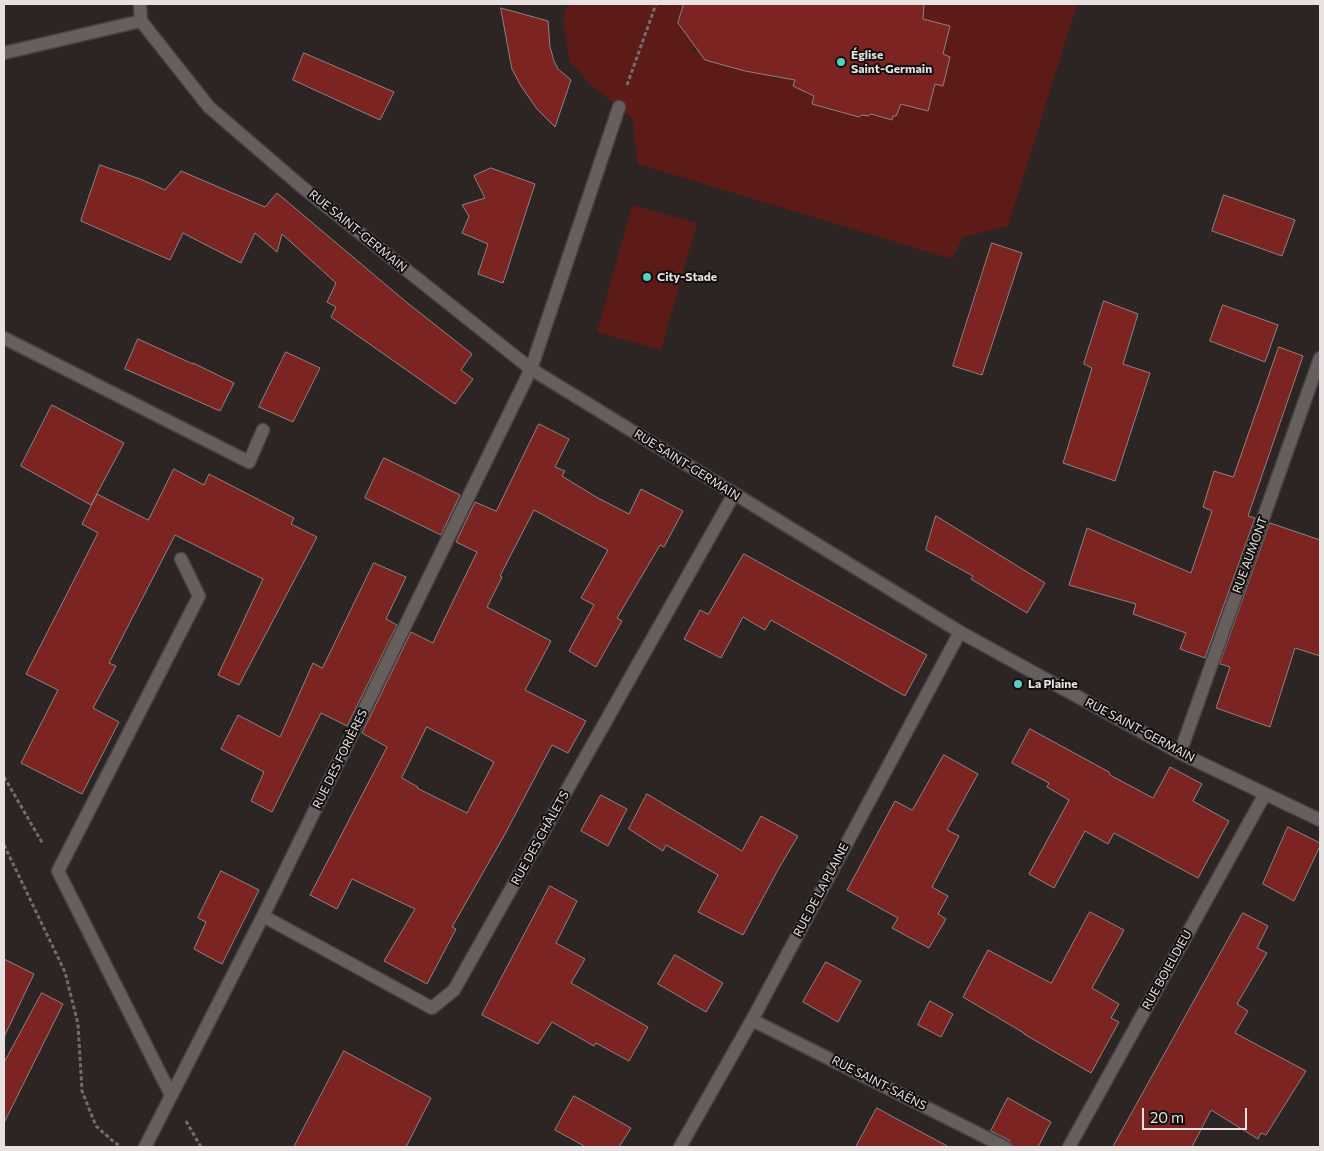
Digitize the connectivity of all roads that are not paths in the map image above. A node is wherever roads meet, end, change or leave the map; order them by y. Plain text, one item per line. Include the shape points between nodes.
1 (140, 4) edge
2 (140, 21) junction
3 (4, 53) edge
4 (619, 108) road end
5 (4, 338) edge
6 (1320, 358) edge
7 (531, 369) junction
8 (263, 430) dead end
9 (734, 494) junction
10 (181, 559) dead end
11 (960, 632) junction
12 (1180, 753) junction
13 (1265, 794) junction
14 (1320, 820) edge
15 (263, 916) junction
16 (752, 1020) junction
17 (171, 1095) junction
18 (145, 1147) edge
19 (680, 1147) edge
20 (1005, 1147) edge
21 (1069, 1147) edge

1 - 2 street
2 - 3 street
2 - 7 street, RUE SAINT-GERMAIN via 209,107 302,187
4 - 7 street, RUE DES FORIÈRES
5 - 8 street via 249,462
6 - 12 street, RUE AUMONT
7 - 9 street, RUE SAINT-GERMAIN
7 - 15 street, RUE DES FORIÈRES
9 - 11 street, RUE SAINT-GERMAIN
9 - 15 street, RUE DES CHÂLETS via 454,990 432,1008
10 - 17 street via 199,596 58,871
11 - 12 street, RUE SAINT-GERMAIN
11 - 16 street, RUE DE LA PLAINE
12 - 13 street, RUE SAINT-GERMAIN
13 - 14 street, RUE SAINT-GERMAIN
13 - 21 street, RUE BOIELDIEU
15 - 17 street, RUE DES FORIÈRES
16 - 19 street, RUE DE LA PLAINE
16 - 20 street, RUE SAINT-SAËNS
17 - 18 street, RUE DES FORIÈRES

